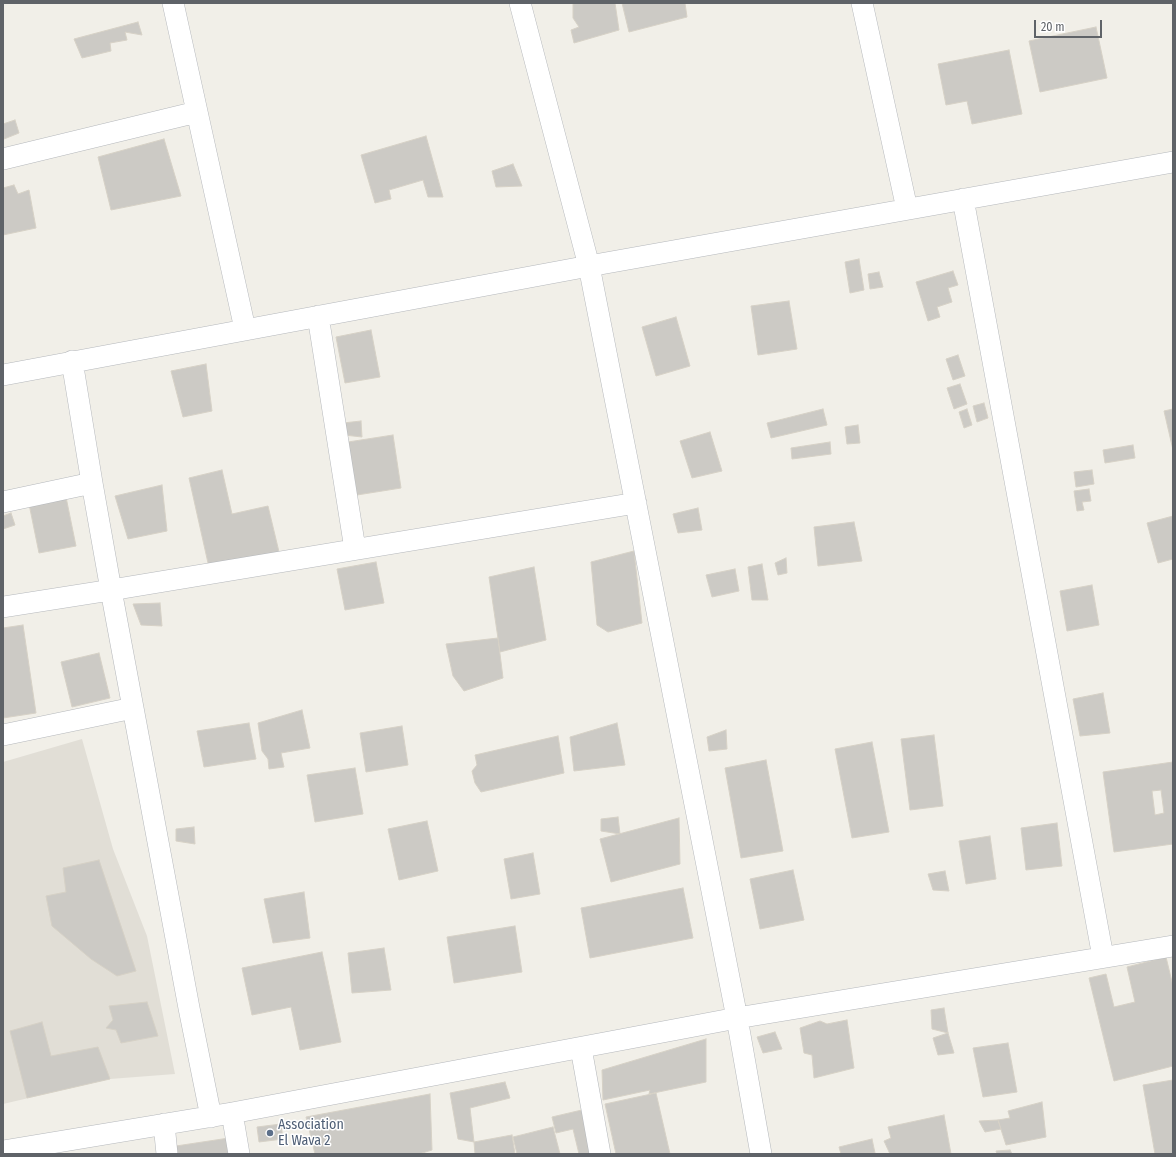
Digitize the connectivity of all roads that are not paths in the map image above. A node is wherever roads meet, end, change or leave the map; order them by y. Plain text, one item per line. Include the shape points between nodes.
1 (173, 3) edge
2 (520, 3) edge
3 (862, 3) edge
4 (197, 112) junction
5 (3, 159) edge
6 (1173, 162) edge
7 (962, 199) junction
8 (906, 209) junction
9 (589, 266) junction
10 (318, 316) junction
11 (245, 329) junction
12 (72, 361) junction
13 (3, 375) edge
14 (92, 483) junction
15 (3, 502) edge
16 (636, 503) junction
17 (355, 549) junction
18 (111, 590) junction
19 (3, 607) edge
20 (132, 708) junction
21 (3, 735) edge
22 (1173, 946) edge
23 (1102, 957) junction
24 (738, 1018) junction
25 (581, 1048) junction
26 (232, 1113) junction
27 (211, 1117) junction
28 (164, 1124) junction
29 (3, 1151) edge
30 (167, 1154) edge
31 (239, 1154) edge
32 (600, 1154) edge
33 (761, 1154) edge

1 - 4 street
2 - 9 street
3 - 8 street
4 - 5 street
4 - 11 street
6 - 7 street
7 - 8 street
7 - 23 street
8 - 9 street
9 - 10 street
9 - 16 street
10 - 11 street
10 - 17 street
11 - 12 street
12 - 13 street
12 - 14 street
14 - 15 street
14 - 18 street
16 - 17 street
16 - 24 street
17 - 18 street
18 - 19 street
18 - 20 street
20 - 21 street
20 - 27 street
22 - 23 street
23 - 24 street
24 - 25 street
24 - 33 street
25 - 26 street
25 - 32 street
26 - 27 street
26 - 31 street
27 - 28 street
28 - 29 street
28 - 30 street

